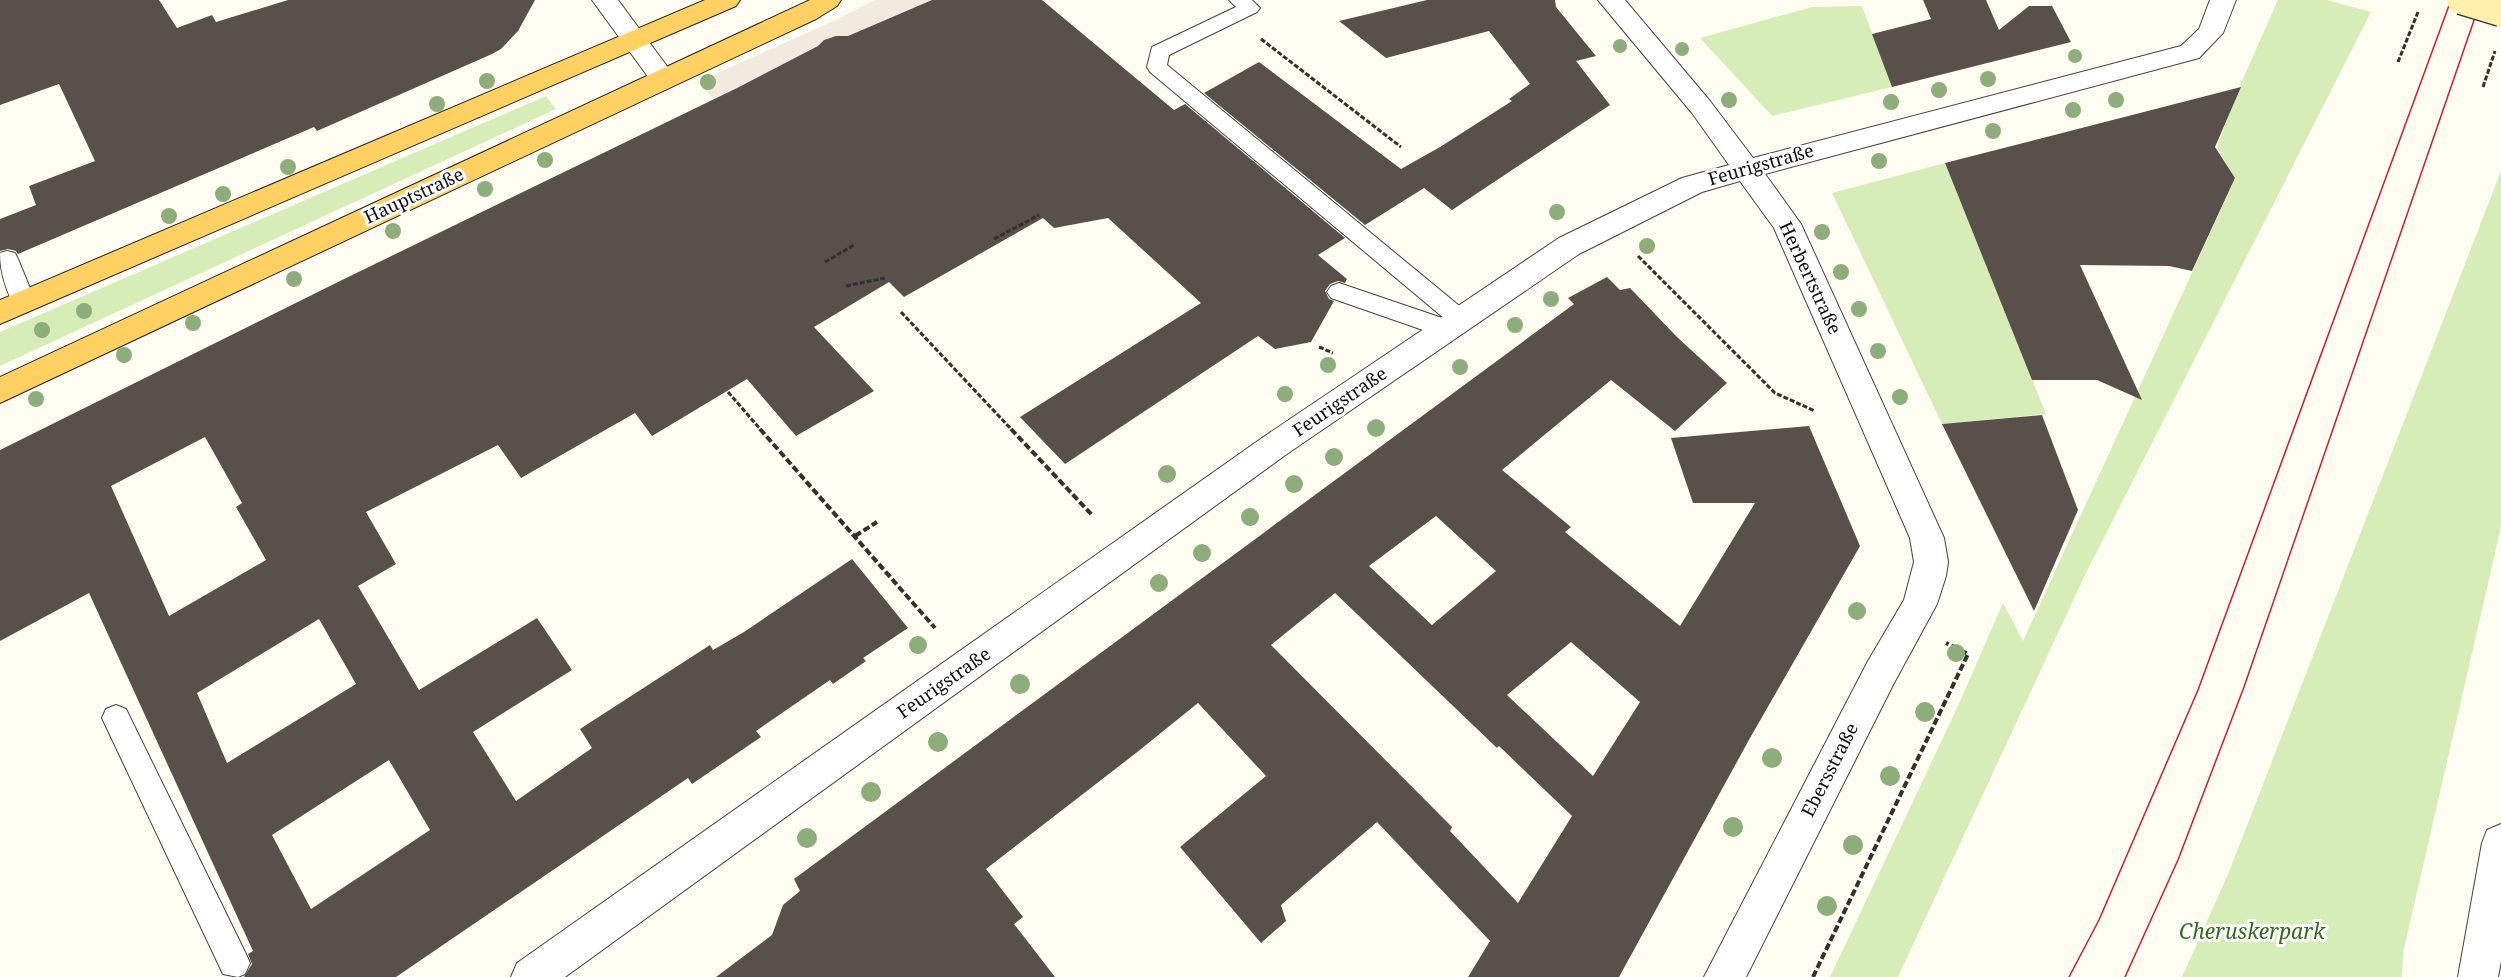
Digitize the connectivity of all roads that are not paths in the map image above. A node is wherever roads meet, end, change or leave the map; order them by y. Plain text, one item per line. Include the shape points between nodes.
1 (605, 0) edge
2 (727, 0) edge
3 (828, 0) edge
4 (1611, 0) edge
5 (2223, 0) edge
6 (2461, 0) edge
7 (1236, 8) edge
8 (2501, 12) edge
9 (635, 40) junction
10 (663, 79) junction
11 (1747, 169) junction
12 (7, 259) dead end
13 (1340, 292) dead end
14 (12, 308) edge
15 (1453, 324) junction
16 (0, 391) edge
17 (1931, 561) joint
18 (116, 718) dead end
19 (2501, 843) edge
20 (234, 963) dead end
21 (531, 977) edge
22 (1724, 977) edge
23 (2478, 977) edge

1 - 9 street
2 - 9 main road
3 - 10 main road, Hauptstraße
4 - 11 street, Herbertstraße via 1701,107
5 - 11 street, Feurigstraße via 2210,33 2190,52
6 - 8 main road, bridge
7 - 15 lane via 1159,52 1157,67
9 - 10 street
9 - 14 main road
10 - 16 main road, Hauptstraße
11 - 15 street, Feurigstraße via 1676,192 1569,246
11 - 17 street, Herbertstraße via 1786,224 1927,538
12 - 14 lane
13 - 15 lane
15 - 21 street, Feurigstraße via 1273,447
17 - 22 street, Ebersstraße via 1928,582 1909,622
18 - 20 lane
19 - 23 street

